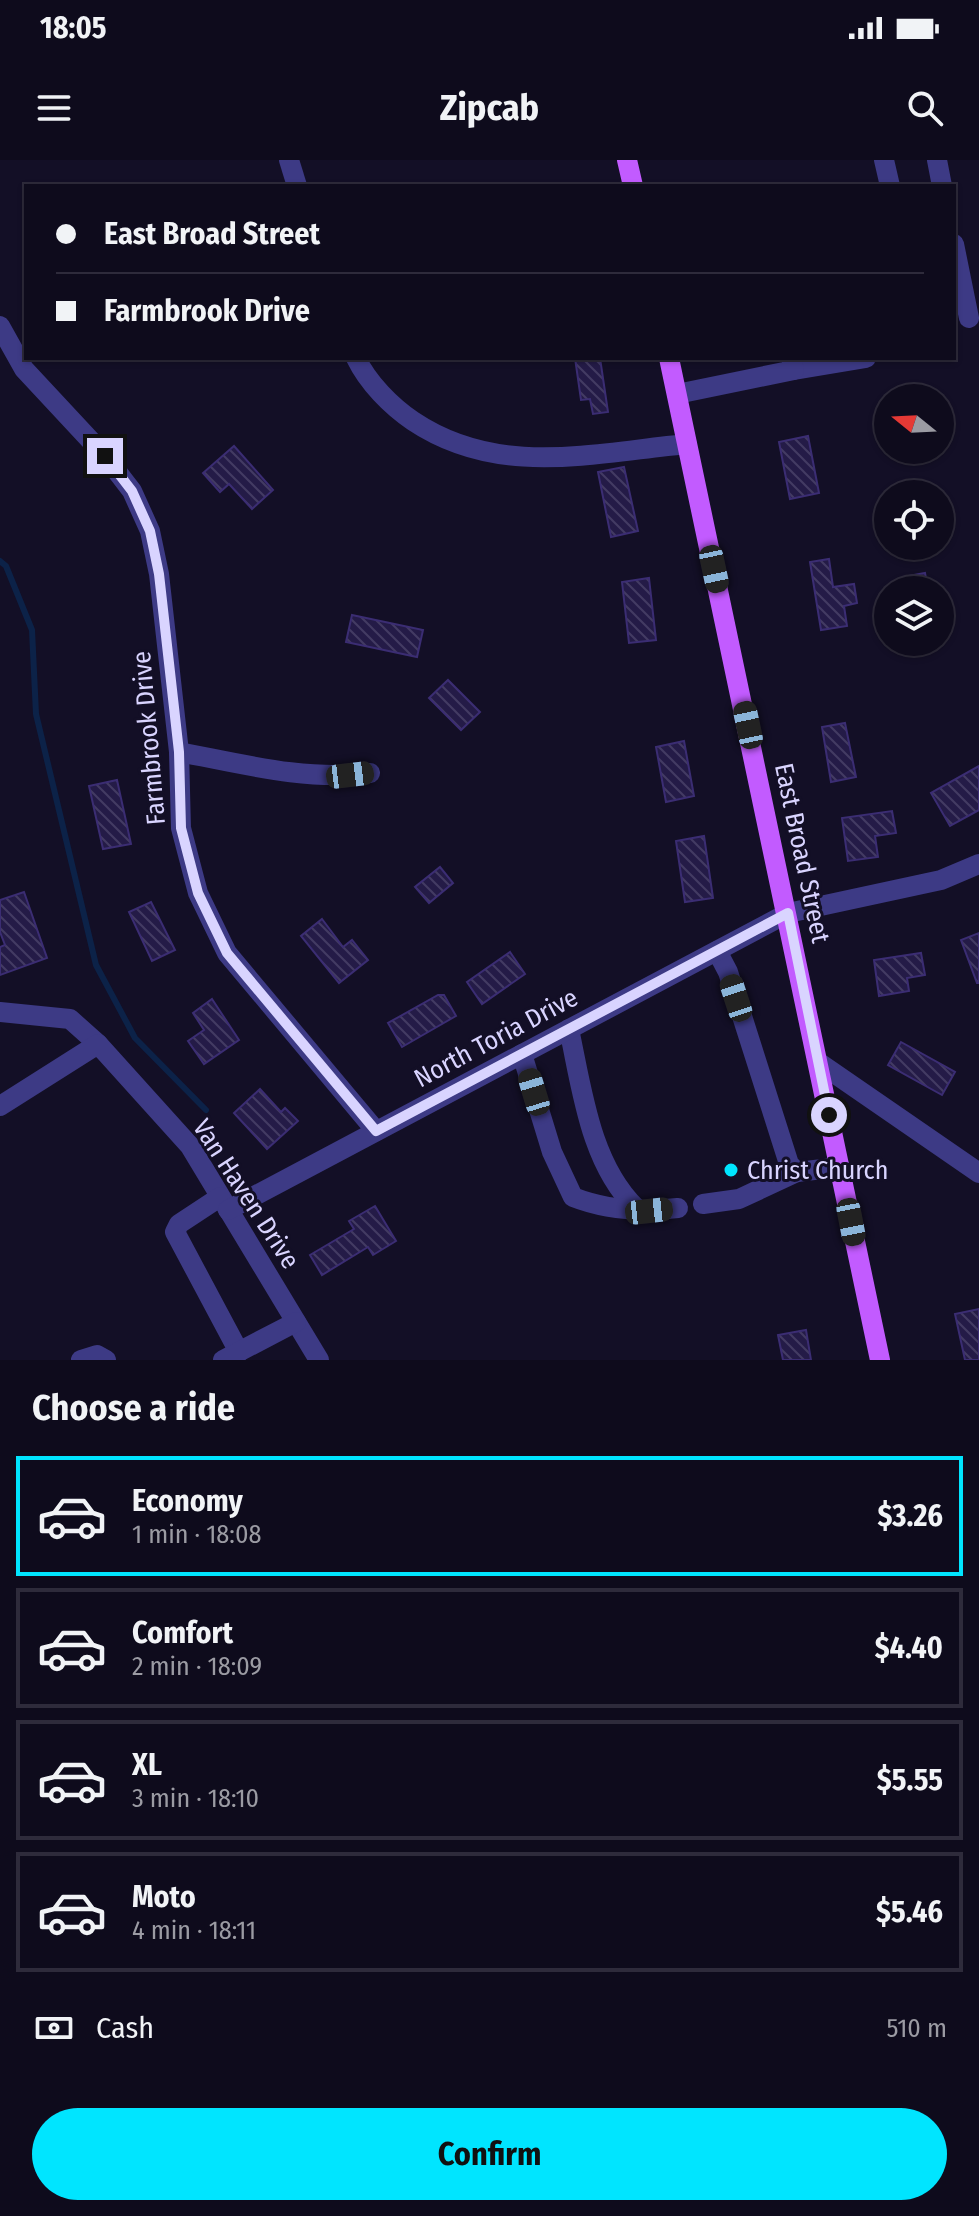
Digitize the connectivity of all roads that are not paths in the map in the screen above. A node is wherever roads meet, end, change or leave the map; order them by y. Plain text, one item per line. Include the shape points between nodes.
1 (289, 160) edge
2 (627, 160) edge
3 (884, 160) edge
4 (937, 160) edge
5 (296, 184) edge
6 (633, 184) edge
7 (890, 184) edge
8 (942, 184) edge
9 (956, 254) edge
10 (969, 318) dead end
11 (0, 326) edge
12 (358, 360) edge
13 (669, 360) edge
14 (841, 360) edge
15 (792, 364) edge
16 (677, 394) junction
17 (687, 444) junction
18 (179, 752) junction
19 (370, 773) dead end
20 (979, 864) edge
21 (788, 913) junction
22 (717, 951) junction
23 (0, 1012) edge
24 (569, 1029) junction
25 (98, 1044) junction
26 (522, 1054) junction
27 (818, 1062) junction
28 (0, 1106) edge
29 (376, 1131) junction
30 (840, 1167) junction
31 (797, 1172) junction
32 (979, 1173) edge
33 (224, 1204) junction
34 (703, 1204) dead end
35 (636, 1208) junction
36 (678, 1208) dead end
37 (296, 1322) junction
38 (231, 1356) edge
39 (81, 1360) edge
40 (106, 1360) edge
41 (319, 1360) edge
42 (880, 1360) edge

1 - 5 street
2 - 6 main road
3 - 7 street
4 - 8 street
9 - 10 street
11 - 18 street, Farmbrook Drive via 24,369 132,491 150,531
12 - 17 street via 396,409 441,439 492,455 546,457
13 - 16 main road, East Broad Street
14 - 15 street
15 - 16 street
16 - 17 main road, East Broad Street
17 - 21 main road, East Broad Street
18 - 19 street via 331,778
18 - 29 street, Farmbrook Drive via 181,828 198,893 227,953
20 - 21 street, North Toria Drive via 941,880
21 - 22 street, North Toria Drive
21 - 27 main road, East Broad Street
22 - 24 street, North Toria Drive
22 - 31 street via 784,1153
23 - 25 street, Van Haven Drive via 70,1019
24 - 26 street, North Toria Drive
24 - 35 street via 591,1126 616,1189
25 - 28 street
25 - 33 street, Van Haven Drive via 190,1146
26 - 29 street, North Toria Drive
26 - 35 street via 552,1152 573,1197
27 - 30 main road, East Broad Street
27 - 32 street
29 - 33 street, North Toria Drive
30 - 31 street
30 - 42 main road, East Broad Street
31 - 34 street via 739,1199
33 - 37 street, Van Haven Drive
33 - 38 street, North Toria Drive via 179,1224 175,1232
35 - 36 street
37 - 38 street
37 - 41 street, Van Haven Drive
39 - 40 street via 97,1355

